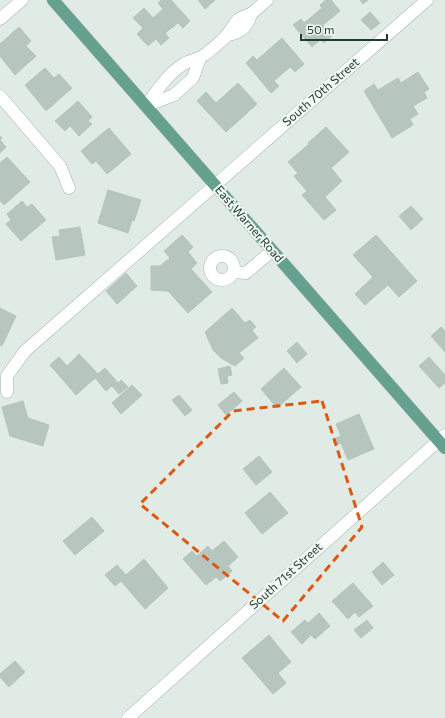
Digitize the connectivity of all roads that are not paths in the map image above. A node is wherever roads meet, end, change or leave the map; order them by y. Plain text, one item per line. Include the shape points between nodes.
1 (22, 0) edge
2 (53, 0) edge
3 (267, 0) edge
4 (427, 0) edge
5 (0, 19) edge
6 (200, 58) junction
7 (178, 69) junction
8 (188, 82) junction
9 (0, 96) edge
10 (146, 106) junction
11 (214, 185) junction
12 (69, 188) dead end
13 (272, 251) junction
14 (234, 272) dead end
15 (7, 392) dead end
16 (443, 441) edge
17 (128, 718) edge

1 - 5 street
2 - 10 main road, East Warner Road
3 - 6 street via 251,14 248,24 237,33 228,35
4 - 11 street, South 70th Street
6 - 7 street
6 - 8 street via 193,78
7 - 8 street
7 - 10 street via 163,82
8 - 10 street via 174,94
9 - 12 street via 60,166
10 - 11 main road, East Warner Road
11 - 13 main road, East Warner Road
11 - 15 street, South 70th Street via 25,350 7,376
13 - 14 street via 246,272
13 - 16 main road, East Warner Road
16 - 17 street, South 71st Street

